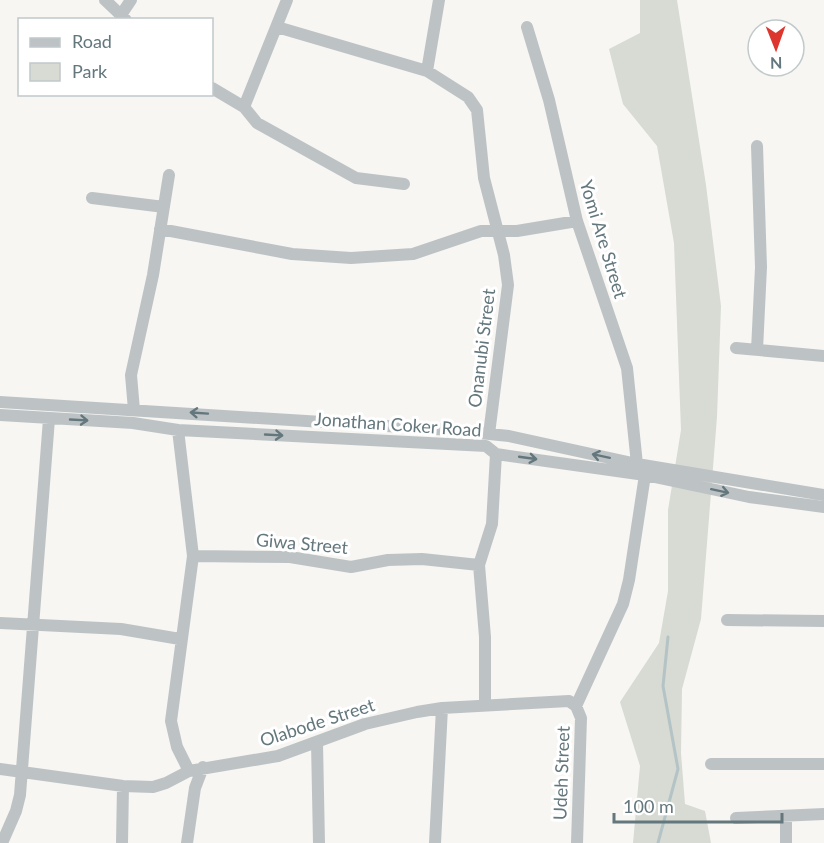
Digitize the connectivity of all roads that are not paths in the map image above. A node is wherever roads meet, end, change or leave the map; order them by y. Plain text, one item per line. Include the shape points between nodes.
1 (105, 0) edge
2 (131, 0) edge
3 (286, 0) edge
4 (439, 0) edge
5 (123, 17) edge
6 (277, 27) junction
7 (527, 27) dead end
8 (427, 71) junction
9 (213, 89) edge
10 (244, 107) junction
11 (757, 146) dead end
12 (169, 175) dead end
13 (404, 184) dead end
14 (92, 198) dead end
15 (164, 207) junction
16 (577, 221) junction
17 (160, 229) junction
18 (497, 231) junction
19 (736, 348) dead end
20 (757, 350) junction
21 (824, 356) edge
22 (0, 402) edge
23 (134, 410) junction
24 (0, 415) edge
25 (49, 419) junction
26 (178, 430) junction
27 (489, 434) junction
28 (496, 454) junction
29 (637, 464) junction
30 (645, 475) junction
31 (824, 495) edge
32 (824, 507) edge
33 (193, 556) junction
34 (478, 565) junction
35 (727, 620) dead end
36 (824, 621) edge
37 (0, 623) edge
38 (34, 625) junction
39 (180, 639) junction
40 (485, 706) junction
41 (576, 706) junction
42 (442, 708) junction
43 (317, 743) junction
44 (711, 764) dead end
45 (824, 764) edge
46 (203, 767) junction
47 (0, 769) edge
48 (189, 771) junction
49 (21, 772) junction
50 (123, 786) junction
51 (824, 814) edge
52 (786, 816) junction
53 (736, 818) dead end
54 (2, 840) edge
55 (122, 843) edge
56 (187, 843) edge
57 (319, 843) edge
58 (435, 843) edge
59 (577, 843) edge
60 (786, 843) edge

1 - 5 street
2 - 5 street
3 - 6 street
4 - 8 street
6 - 8 street, Onanubi Street
6 - 10 street
7 - 16 street, Yomi Are Street via 549,100
8 - 18 street, Onanubi Street via 468,97 477,110 484,178
9 - 10 street
10 - 13 street via 257,123 356,178
11 - 20 street via 761,267
12 - 15 street
14 - 15 street
15 - 17 street
16 - 18 street
16 - 29 street, Yomi Are Street via 627,368
17 - 18 street via 292,254 351,258 413,254 481,231
17 - 23 street via 131,375
18 - 27 street, Onanubi Street via 508,285
19 - 20 street
20 - 21 street
22 - 23 street, Jonathan Coker Road
27 -> 23 street, Jonathan Coker Road
24 - 25 street, Jonathan Coker Road
25 -> 26 street, Jonathan Coker Road via 133,423
25 - 38 street
26 -> 28 street, Jonathan Coker Road via 451,443 486,446
26 - 33 street
29 -> 27 street, Jonathan Coker Road
28 -> 30 street, Jonathan Coker Road
28 - 34 street via 492,524
29 - 31 street, Jonathan Coker Road
30 -> 32 street, Jonathan Coker Road via 749,497
30 - 41 street via 623,604
33 - 34 street, Giwa Street via 290,557 351,567 422,559
33 - 39 street
34 - 40 street via 485,637
35 - 36 street
37 - 38 street
38 - 39 street via 121,628
38 - 49 street
39 - 48 street via 171,721 177,747
40 - 41 street, Olabode Street via 569,701
40 - 42 street, Olabode Street
41 - 59 street, Udeh Street via 581,718
42 - 43 street, Olabode Street via 365,724
42 - 58 street
43 - 46 street, Olabode Street via 278,756
43 - 57 street
44 - 45 street
46 - 48 street, Olabode Street
46 - 56 street via 195,788
47 - 49 street, Olabode Street
48 - 50 street, Olabode Street via 159,785
49 - 50 street, Olabode Street
49 - 54 street via 16,812
50 - 55 street
51 - 52 street
52 - 53 street
52 - 60 street

